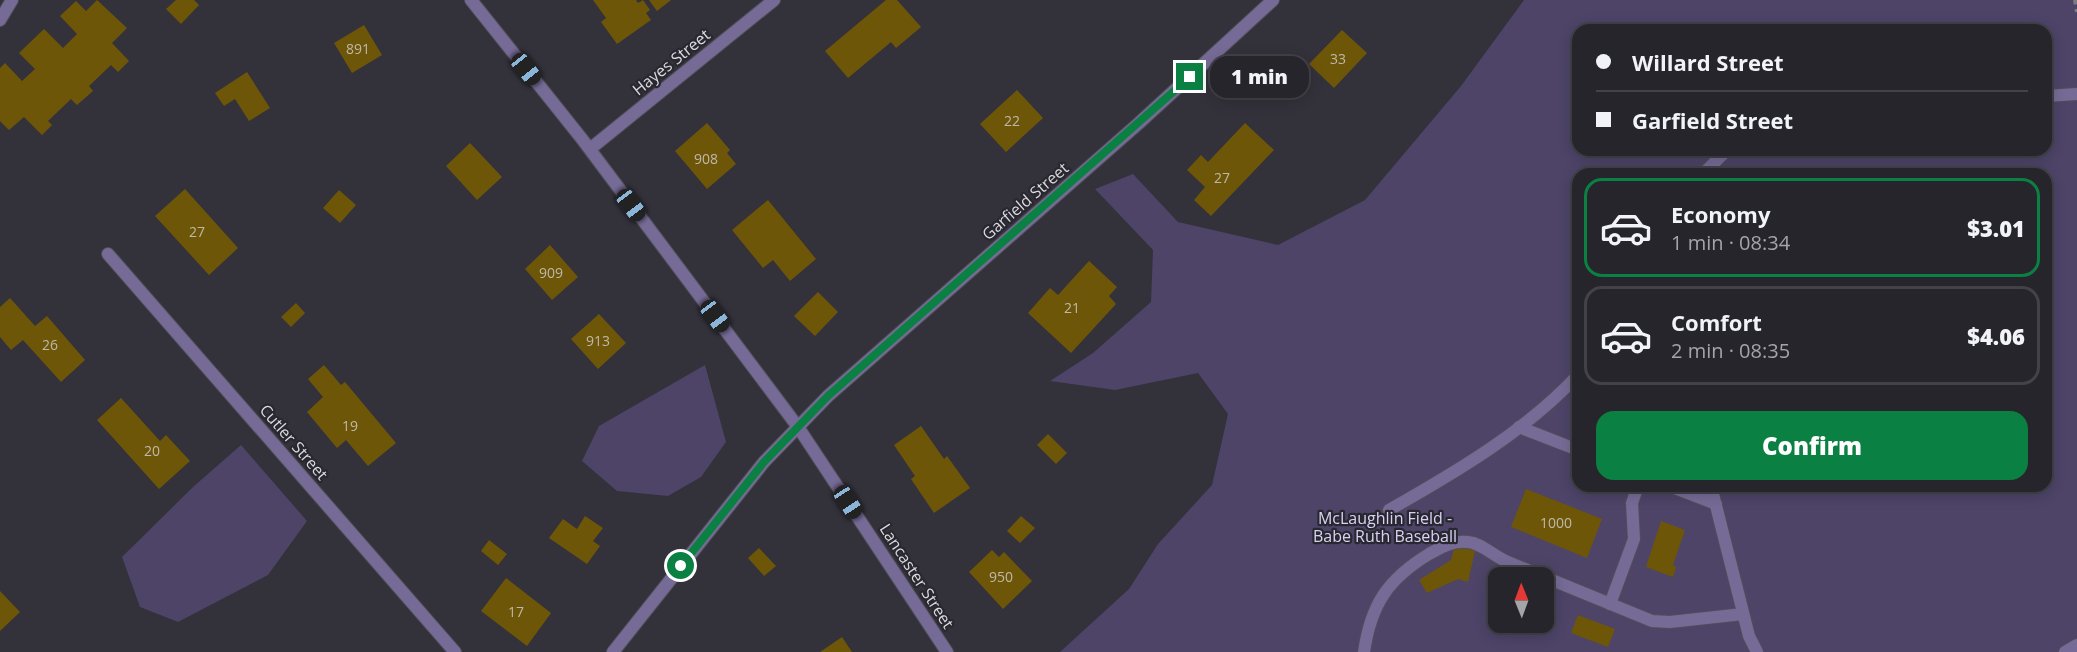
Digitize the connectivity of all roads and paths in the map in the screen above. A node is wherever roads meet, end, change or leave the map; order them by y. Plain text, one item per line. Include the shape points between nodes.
1 (12, 0) edge
2 (471, 0) edge
3 (774, 0) edge
4 (1273, 0) edge
5 (2075, 0) edge
6 (2077, 12) edge
7 (0, 20) edge
8 (2077, 94) edge
9 (2052, 96) edge
10 (590, 149) junction
11 (1721, 156) edge
12 (1709, 168) edge
13 (108, 254) dead end
14 (1572, 381) edge
15 (798, 427) junction
16 (1519, 427) junction
17 (1572, 448) edge
18 (1636, 492) edge
19 (1685, 492) edge
20 (1713, 492) edge
21 (1716, 504) junction
22 (1389, 510) dead end
23 (1610, 603) junction
24 (1743, 614) junction
25 (2077, 645) edge
26 (455, 652) edge
27 (613, 652) edge
28 (947, 652) edge
29 (1364, 652) edge
30 (1757, 652) edge
31 (2065, 652) edge

1 - 7 street
2 - 10 street, Lancaster Street
3 - 10 street, Hayes Street
4 - 15 street, Garfield Street
5 - 6 path
8 - 9 street
10 - 15 street, Lancaster Street
11 - 12 street
13 - 26 street, Cutler Street
14 - 16 street
15 - 27 street, Garfield Street via 764,462
15 - 28 street, Lancaster Street
16 - 17 street
16 - 22 street
18 - 23 street via 1632,503 1634,539
19 - 21 street
20 - 21 street
21 - 24 street
23 - 24 street via 1658,621
23 - 29 street via 1506,561 1476,544 1455,542 1406,568 1390,585 1370,620
24 - 30 street
25 - 31 street

